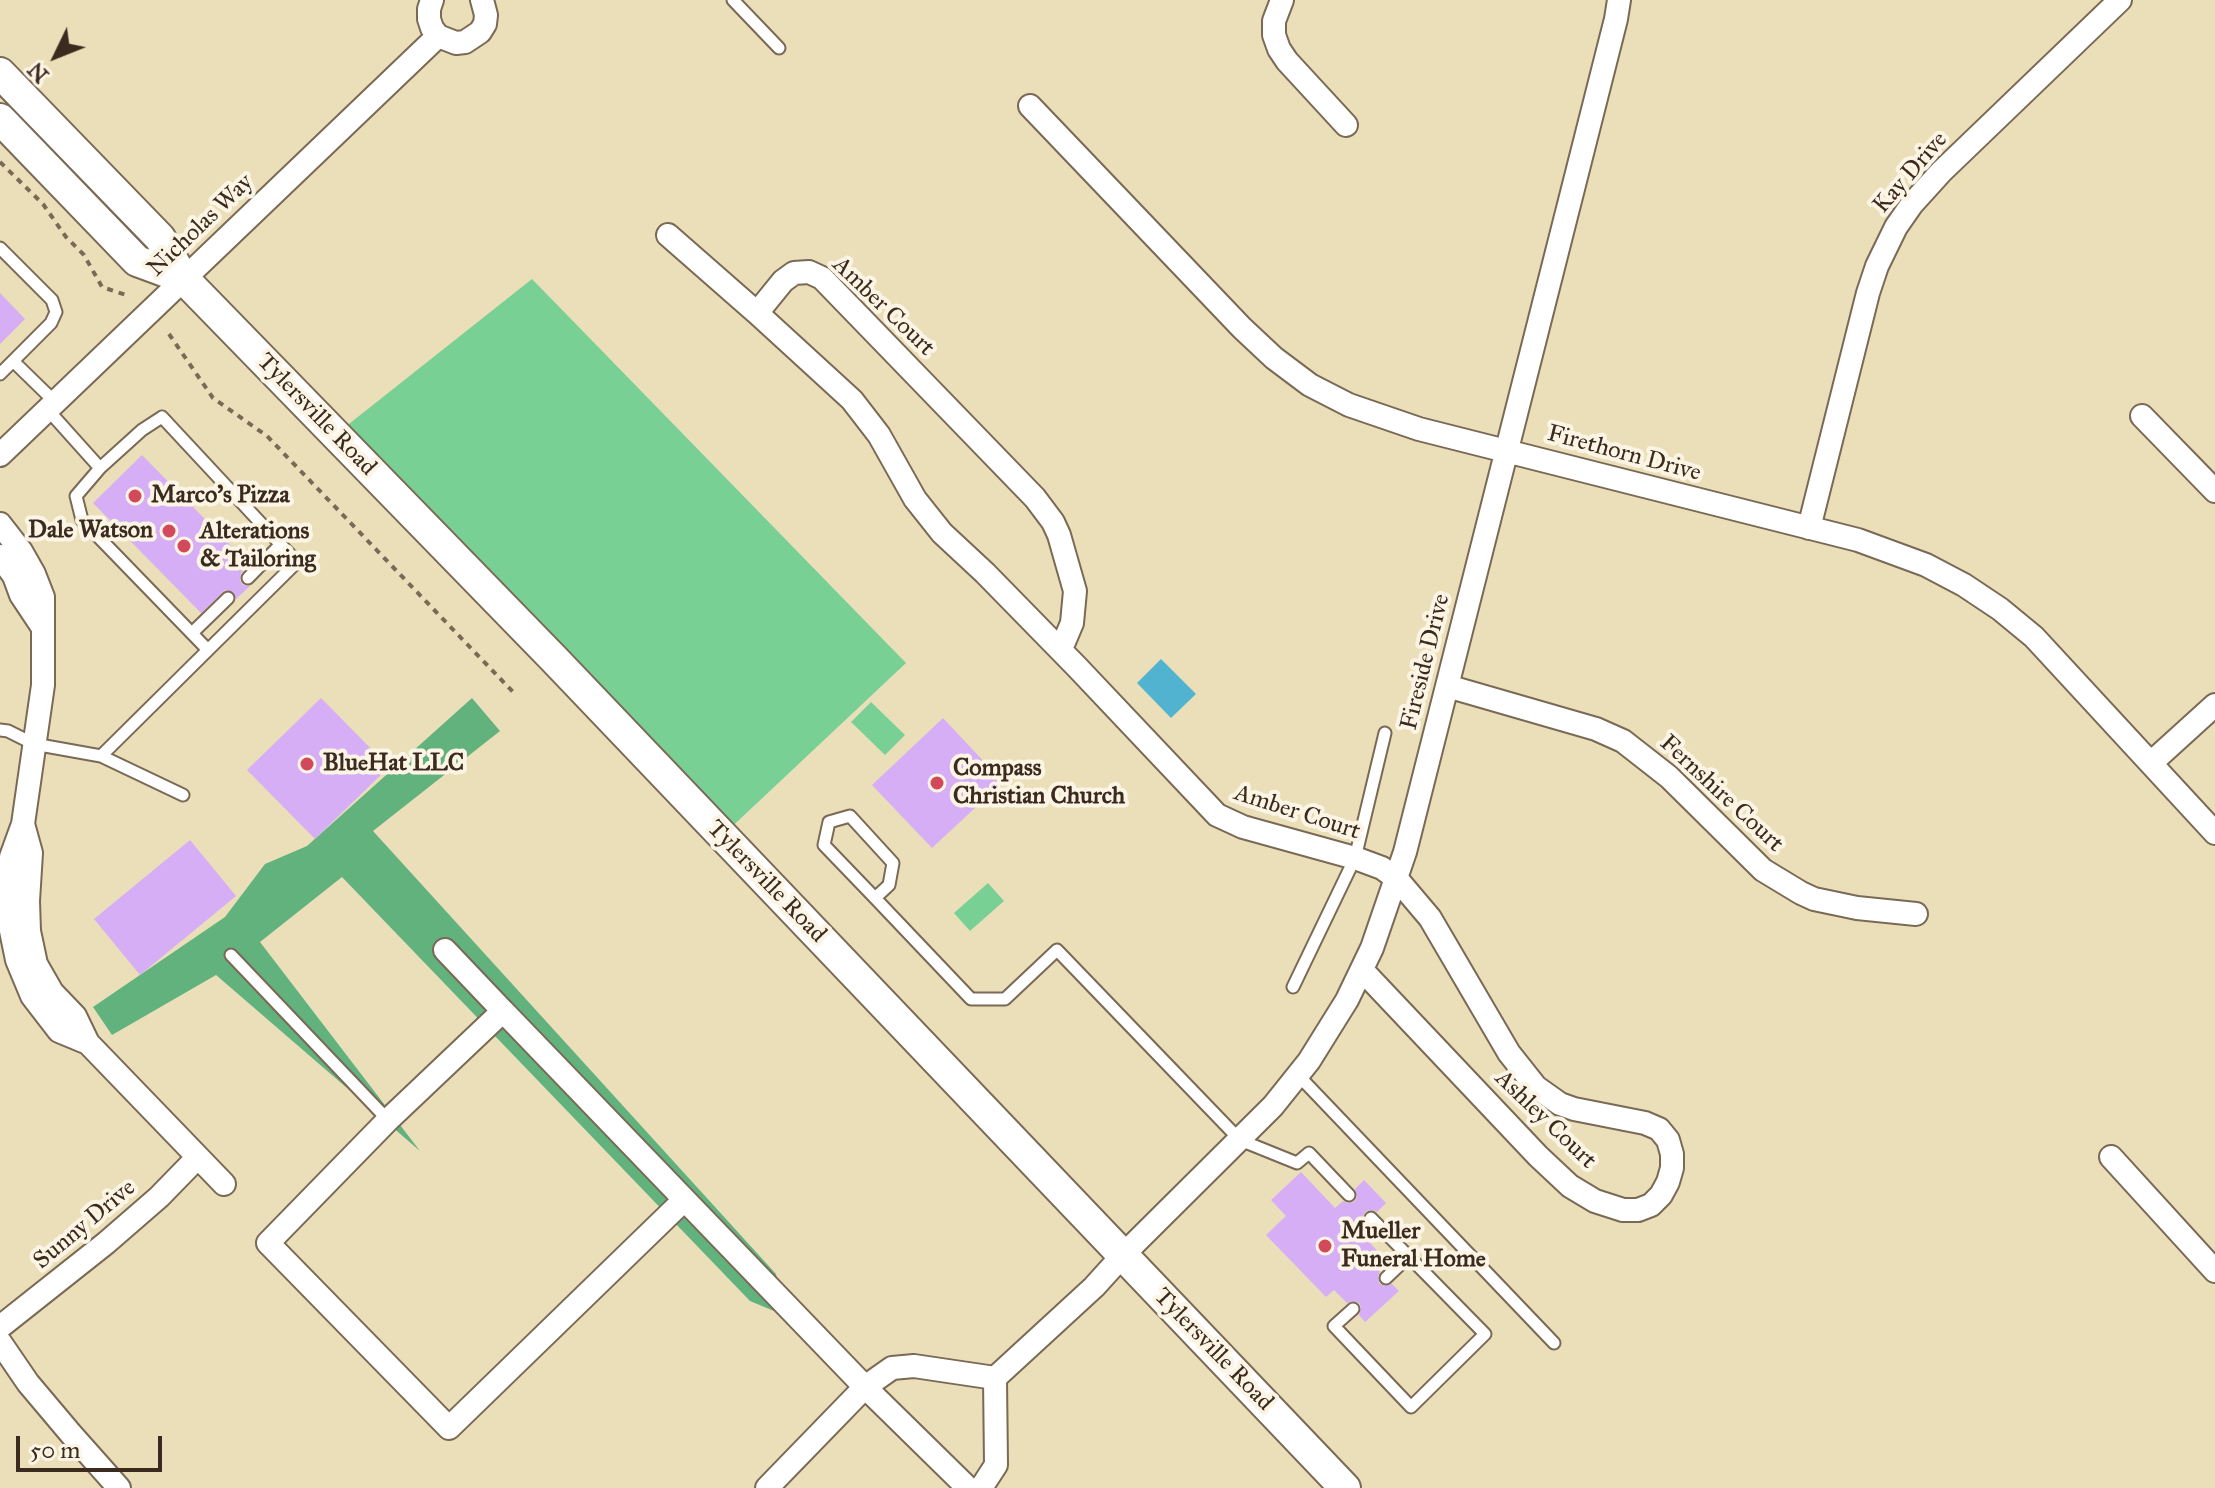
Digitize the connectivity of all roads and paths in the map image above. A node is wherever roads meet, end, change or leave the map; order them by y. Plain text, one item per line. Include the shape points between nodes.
1 (432, 0) edge
2 (482, 0) edge
3 (733, 0) edge
4 (1282, 0) edge
5 (1619, 0) edge
6 (2114, 2) edge
7 (438, 36) junction
8 (779, 48) dead end
9 (0, 73) edge
10 (1030, 106) dead end
11 (0, 119) edge
12 (1346, 125) dead end
13 (0, 162) edge
14 (668, 235) dead end
15 (0, 248) edge
16 (183, 278) junction
17 (129, 296) dead end
18 (757, 313) junction
19 (169, 334) dead end
20 (13, 361) junction
21 (0, 374) edge
22 (51, 406) junction
23 (2142, 416) dead end
24 (1508, 450) junction
25 (0, 455) edge
26 (100, 468) junction
27 (2215, 491) edge
28 (0, 524) edge
29 (1809, 528) junction
30 (281, 544) junction
31 (0, 556) edge
32 (248, 578) dead end
33 (228, 598) dead end
34 (43, 629) junction
35 (192, 633) junction
36 (1057, 646) junction
37 (208, 650) junction
38 (1447, 686) junction
39 (514, 693) dead end
40 (2215, 705) edge
41 (0, 730) edge
42 (1385, 733) dead end
43 (34, 744) junction
44 (101, 756) junction
45 (2151, 763) junction
46 (183, 795) dead end
47 (2215, 833) edge
48 (1355, 858) junction
49 (1397, 879) junction
50 (875, 898) junction
51 (1916, 914) dead end
52 (445, 950) dead end
53 (231, 955) dead end
54 (1362, 970) junction
55 (1293, 987) dead end
56 (503, 1011) junction
57 (1298, 1075) junction
58 (388, 1120) junction
59 (1240, 1140) junction
60 (198, 1157) junction
61 (2111, 1157) dead end
62 (224, 1184) dead end
63 (1349, 1195) dead end
64 (684, 1200) junction
65 (1371, 1218) dead end
66 (1123, 1255) junction
67 (1409, 1256) junction
68 (2215, 1271) edge
69 (1386, 1278) dead end
70 (1353, 1309) dead end
71 (0, 1327) edge
72 (0, 1342) edge
73 (1554, 1343) dead end
74 (995, 1378) junction
75 (865, 1387) junction
76 (119, 1488) edge
77 (767, 1488) edge
78 (968, 1488) edge
79 (981, 1488) edge
80 (1345, 1488) edge

1 - 7 street via 429,19
2 - 7 street via 485,24 473,38 456,43
3 - 8 lane
4 - 12 street via 1274,21 1279,49
5 - 24 street, Fireside Drive
6 - 29 street, Kay Drive via 1941,172 1896,227 1868,293
7 - 16 street, Nicholas Way
9 - 16 main road, Tylersville Road via 160,238
10 - 24 street, Firethorn Drive via 1242,328 1310,385 1377,416
11 - 16 main road, Tylersville Road via 137,261
13 - 17 path via 43,204 102,287
14 - 18 street
15 - 20 lane via 52,300 56,312
16 - 22 street, Nicholas Way
16 - 66 main road, Tylersville Road
18 - 36 street, Amber Court via 852,400 942,533
18 - 36 street, Amber Court via 794,273 822,278 1035,498 1059,535 1075,591 1072,623
19 - 39 path via 213,398 267,436
20 - 21 lane
20 - 22 lane
22 - 25 street, Nicholas Way
22 - 26 lane
23 - 27 street
24 - 29 street, Firethorn Drive
24 - 38 street, Fireside Drive
26 - 30 lane via 162,417
26 - 35 lane via 76,496 82,520
28 - 34 street via 34,574 43,597
29 - 45 street, Firethorn Drive via 1926,565 2000,609 2054,657
30 - 32 lane
30 - 37 lane via 297,562
31 - 34 street
33 - 35 lane
34 - 43 street via 43,685
35 - 37 lane
36 - 48 street, Amber Court via 1217,815
37 - 44 lane
38 - 49 street, Fireside Drive
38 - 51 street, Fernshire Court via 1623,741 1669,777 1763,870 1801,893 1857,908
40 - 45 street
41 - 43 lane
42 - 48 lane
43 - 44 lane
43 - 60 street via 23,824 11,857 8,916 17,960 32,996 59,1031 88,1043
44 - 46 lane
45 - 47 street, Firethorn Drive
48 - 49 street, Amber Court
48 - 55 lane
49 - 54 street, Fireside Drive
49 - 54 street, Ashley Court via 1430,918 1509,1053 1536,1087 1574,1109 1659,1129 1672,1154 1661,1195 1651,1205 1623,1210 1570,1186
50 - 50 lane via 824,845 829,822 850,816 893,863 889,885
50 - 59 lane via 971,999 1005,999 1057,950
52 - 56 street
53 - 58 lane
54 - 57 street, Fireside Drive
56 - 58 street
56 - 64 street
57 - 59 street, Fireside Drive
57 - 73 lane
58 - 64 street via 268,1243 449,1428
59 - 63 lane via 1297,1163 1309,1153
59 - 66 street, Fireside Drive
60 - 62 street
60 - 71 street, Sunny Drive via 106,1243
61 - 68 street
64 - 75 street
65 - 67 lane
66 - 74 street, Fireside Drive
66 - 80 main road, Tylersville Road
67 - 69 lane
67 - 70 lane via 1485,1334 1411,1407 1334,1326
72 - 76 street via 28,1383
74 - 75 street via 914,1366 892,1368
74 - 79 street via 996,1465
75 - 77 street
75 - 78 street

